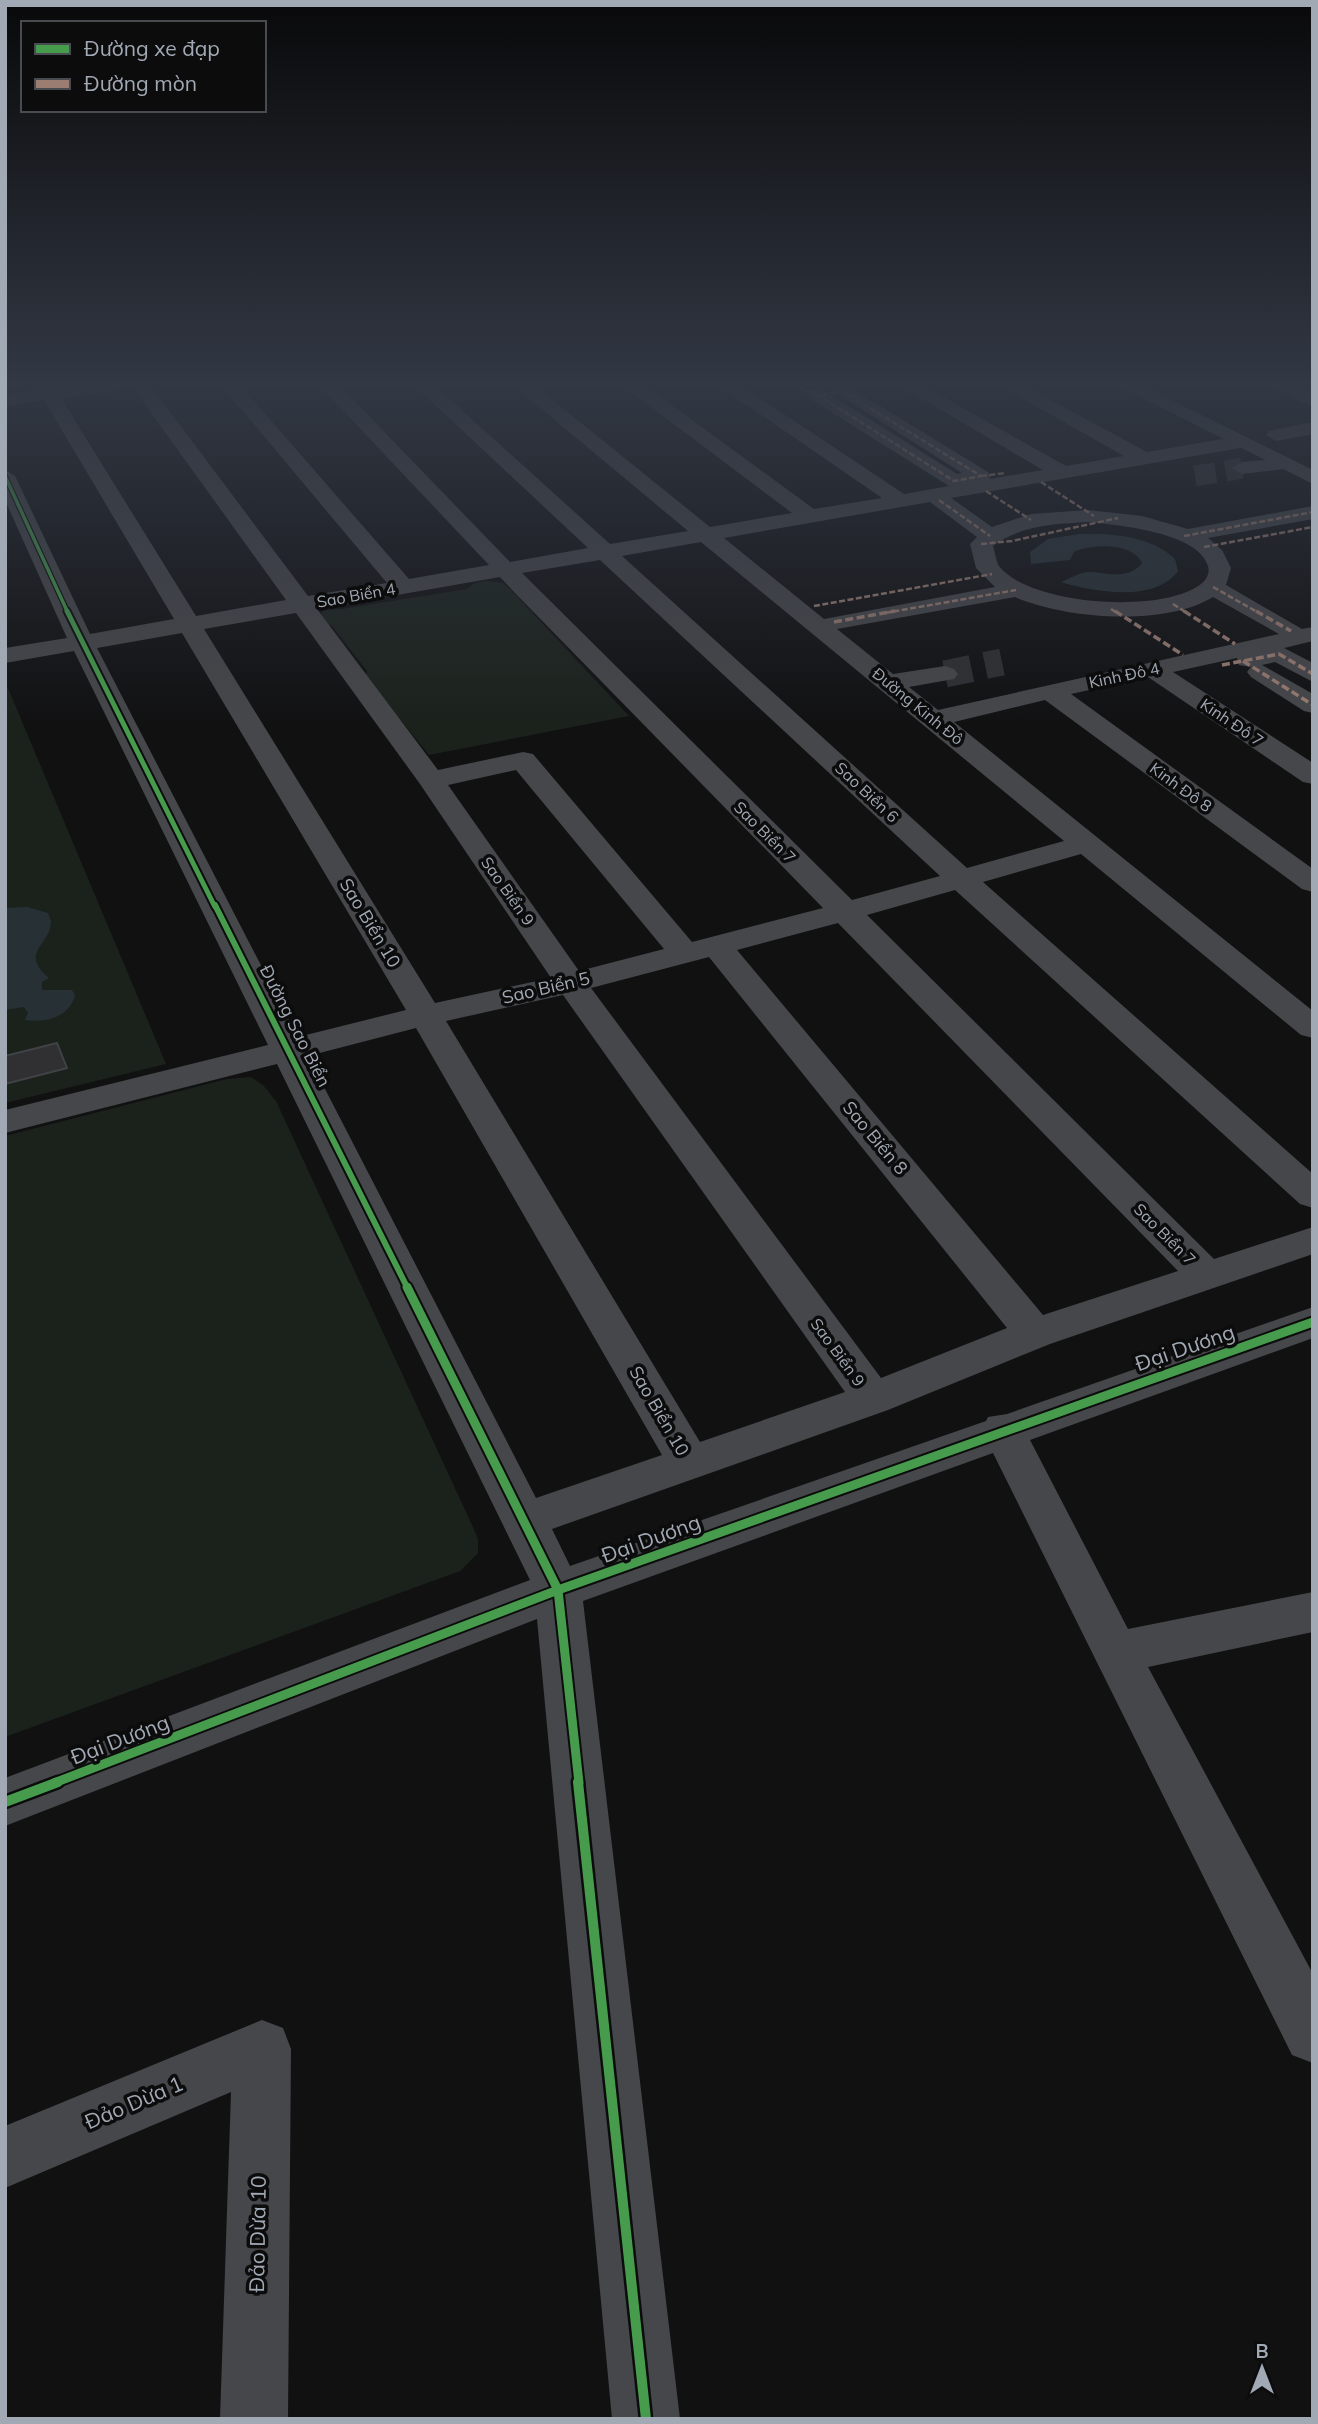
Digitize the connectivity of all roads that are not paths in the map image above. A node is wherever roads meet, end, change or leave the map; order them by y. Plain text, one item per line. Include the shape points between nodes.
1 (15, 498) edge
2 (111, 498) edge
3 (223, 498) edge
4 (327, 498) edge
5 (436, 498) edge
6 (548, 498) edge
7 (664, 498) edge
8 (785, 498) edge
9 (903, 498) edge
10 (952, 498) edge
11 (1002, 498) edge
12 (1066, 498) edge
13 (898, 499) joint
14 (1313, 512) edge
15 (808, 515) junction
16 (1094, 516) junction
17 (1118, 518) junction
18 (1031, 520) junction
19 (1268, 520) junction
20 (1313, 527) edge
21 (1289, 532) junction
22 (707, 533) junction
23 (1184, 536) junction
24 (986, 540) junction
25 (1204, 547) junction
26 (608, 552) junction
27 (505, 570) junction
28 (992, 574) junction
29 (403, 587) junction
30 (1213, 587) junction
31 (1016, 590) junction
32 (1173, 604) junction
33 (301, 605) junction
34 (814, 606) dead end
35 (1111, 609) junction
36 (834, 622) dead end
37 (187, 625) junction
38 (82, 643) junction
39 (1292, 643) edge
40 (1182, 655) dead end
41 (5, 656) edge
42 (1234, 657) junction
43 (1152, 668) junction
44 (932, 672) tunnel mouth
45 (1313, 674) edge
46 (889, 682) junction
47 (1050, 691) junction
48 (1313, 705) edge
49 (935, 719) junction
50 (1313, 776) edge
51 (431, 780) junction
52 (1084, 844) junction
53 (960, 878) junction
54 (1313, 883) edge
55 (844, 912) junction
56 (699, 948) junction
57 (571, 983) junction
58 (426, 1015) junction
59 (1313, 1028) edge
60 (289, 1049) junction
61 (5, 1122) edge
62 (1313, 1195) edge
63 (1313, 1240) edge
64 (1206, 1275) junction
65 (1313, 1322) edge
66 (1035, 1333) junction
67 (873, 1399) junction
68 (1003, 1429) junction
69 (690, 1464) junction
70 (525, 1520) junction
71 (558, 1590) junction
72 (1313, 1612) edge
73 (1115, 1653) junction
74 (5, 1802) edge
75 (1313, 2034) edge
76 (262, 2049) joint
77 (5, 2157) edge
78 (251, 2417) edge
79 (646, 2419) edge

1 - 38 street, Đường Sao Biển
2 - 37 street, Sao Biển 10
3 - 33 street, Sao Biển 9
4 - 29 street
5 - 27 street, Sao Biển 7
6 - 26 street, Sao Biển 6
7 - 22 street, Đường Kinh Đô
8 - 15 street
9 - 13 street, Sao Biển 4
10 - 24 street
11 - 18 street
12 - 16 street
13 - 15 street, Sao Biển 4
14 - 19 street
15 - 22 street, Sao Biển 4
16 - 17 street
16 - 18 street
17 - 23 street
17 - 24 street via 1012,541
18 - 24 street
19 - 21 street
19 - 23 street
20 - 21 street
21 - 25 street
22 - 26 street, Sao Biển 4
22 - 46 street, Đường Kinh Đô
23 - 25 street
24 - 28 street via 981,558
25 - 30 street via 1219,563 1220,575
26 - 27 street, Sao Biển 4
26 - 53 street, Sao Biển 6
27 - 29 street, Sao Biển 4
27 - 55 street, Sao Biển 7
28 - 31 street
28 - 34 street
29 - 33 street, Sao Biển 4
30 - 32 street
30 - 39 street
31 - 35 street via 1077,606
31 - 36 street
32 - 35 street
32 - 42 street
33 - 37 street, Sao Biển 4
33 - 51 street, Sao Biển 9
35 - 40 street
37 - 38 street, Sao Biển 4
37 - 58 street, Sao Biển 10
38 - 41 street, Sao Biển 4
38 - 60 street, Đường Sao Biển
39 - 42 street
39 - 43 street, Kinh Đô 4
39 - 45 street
42 - 48 street
43 - 47 street, Kinh Đô 4
43 - 50 street, Kinh Đô 7
44 - 46 street
46 - 49 street, Đường Kinh Đô
47 - 49 street, Kinh Đô 4
47 - 54 street, Kinh Đô 8
49 - 52 street, Đường Kinh Đô
51 - 56 street, Sao Biển 8 via 523,760
51 - 57 street, Sao Biển 9
52 - 53 street, Sao Biển 5
52 - 59 street, Đường Kinh Đô
53 - 55 street, Sao Biển 5
53 - 62 street, Sao Biển 6
55 - 56 street, Sao Biển 5
55 - 64 street, Sao Biển 7
56 - 57 street, Sao Biển 5
56 - 66 street, Sao Biển 8
57 - 58 street, Sao Biển 5
57 - 67 street, Sao Biển 9
58 - 60 street, Sao Biển 5
58 - 69 street, Sao Biển 10
60 - 61 street, Sao Biển 5
60 - 70 street, Đường Sao Biển
63 - 64 street
64 - 66 street
65 - 68 street, Đại Dương
66 - 67 street
67 - 69 street
68 - 71 street, Đại Dương
68 - 73 street
69 - 70 street
70 - 71 street, Đường Sao Biển
71 - 74 street, Đại Dương
71 - 79 street, Đường Sao Biển
72 - 73 street
73 - 75 street
76 - 77 street, Đảo Dừa 1
76 - 78 street, Đảo Dừa 10

